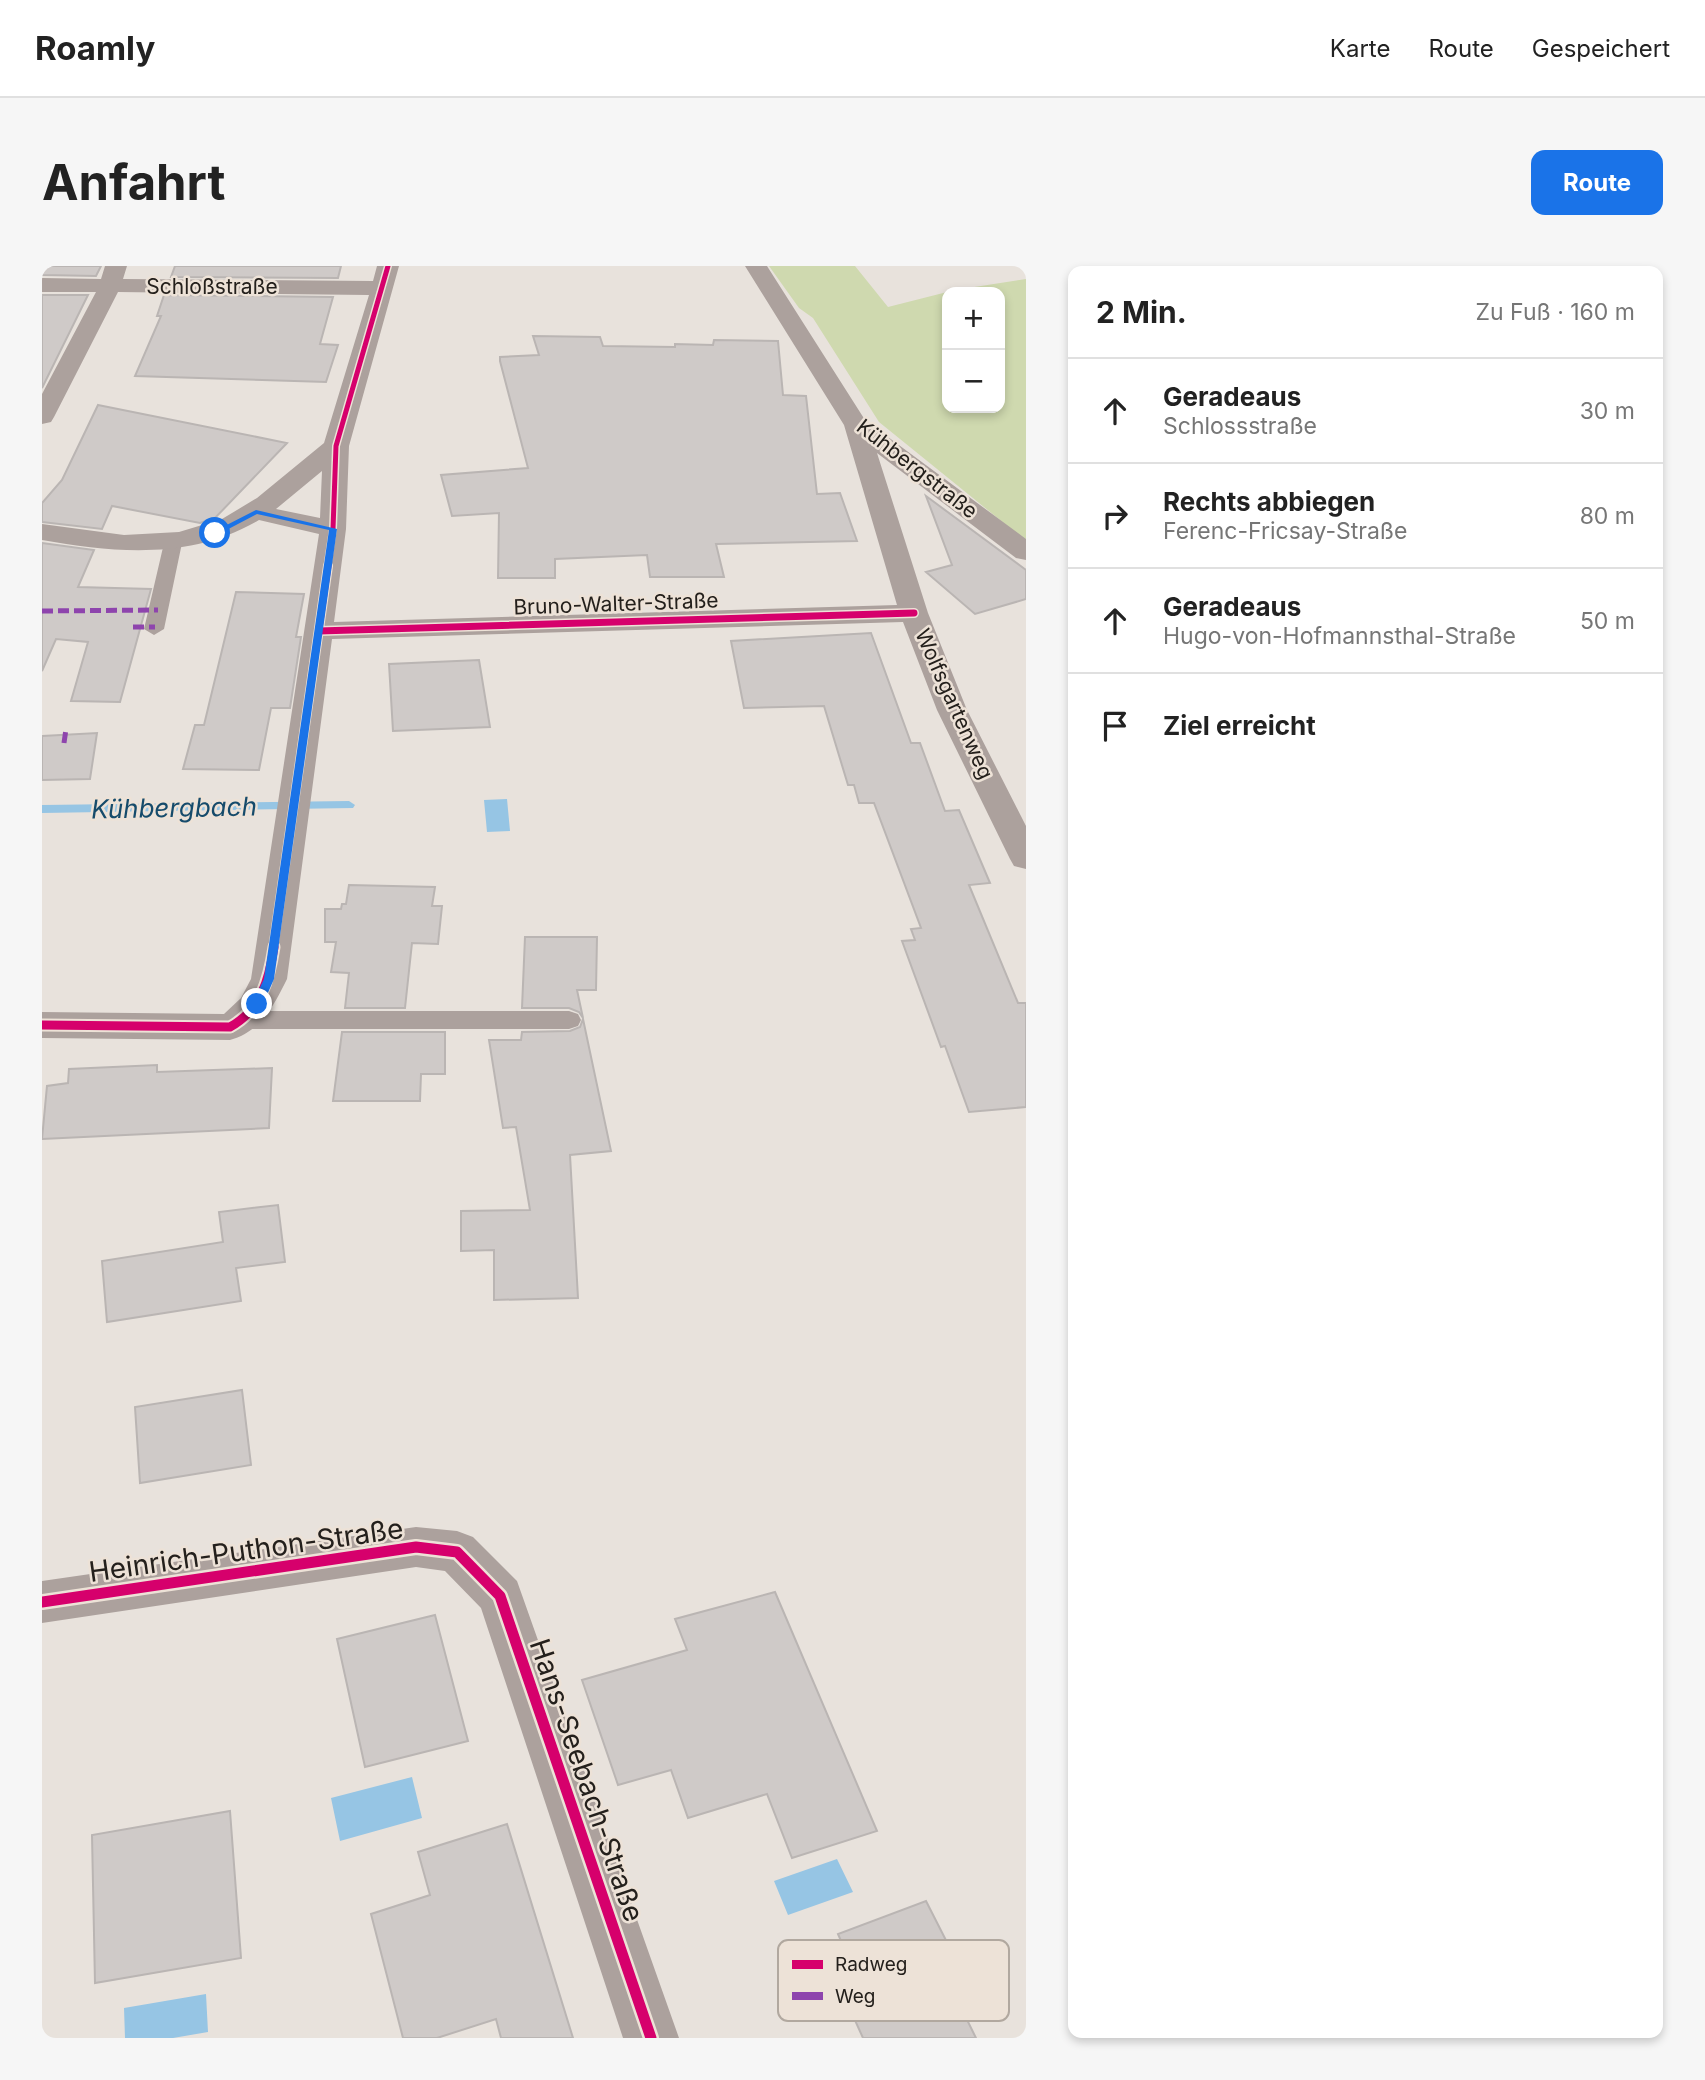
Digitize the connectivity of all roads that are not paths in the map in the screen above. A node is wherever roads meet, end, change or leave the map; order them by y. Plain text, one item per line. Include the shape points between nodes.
1 (756, 266) edge
2 (113, 276) edge
3 (385, 277) edge
4 (42, 285) edge
5 (42, 417) edge
6 (856, 425) junction
7 (336, 446) junction
8 (256, 512) junction
9 (333, 529) junction
10 (42, 532) edge
11 (173, 543) junction
12 (1026, 552) edge
13 (914, 613) junction
14 (154, 629) dead end
15 (319, 631) junction
16 (1026, 859) edge
17 (245, 1020) junction
18 (569, 1020) dead end
19 (42, 1024) edge
20 (457, 1552) joint
21 (42, 1602) edge
22 (651, 2038) edge

1 - 6 street, Kühbergstraße
2 - 3 street, Schloßstraße
2 - 4 street, Schloßstraße
2 - 5 street
3 - 7 street
6 - 12 street, Kühbergstraße
6 - 13 street, Wolfsgartenweg
7 - 8 street
7 - 9 street
8 - 9 street
8 - 11 street via 215,533
9 - 15 street
10 - 11 street via 86,540
11 - 14 lane
13 - 15 street, Bruno-Walter-Straße
13 - 16 street, Wolfsgartenweg via 952,710
15 - 17 street via 269,979
17 - 18 lane
17 - 19 street via 230,1027
20 - 21 street, Heinrich-Puthon-Straße via 416,1547
20 - 22 street, Hans-Seebach-Straße via 500,1596

